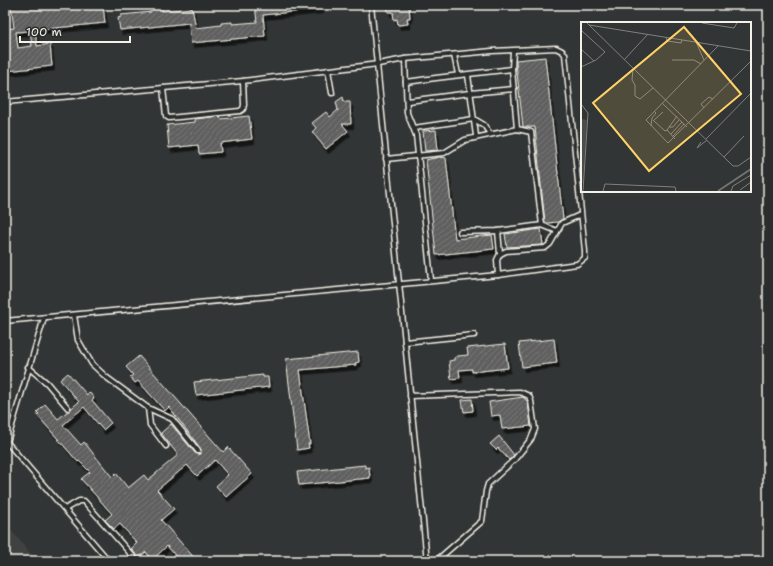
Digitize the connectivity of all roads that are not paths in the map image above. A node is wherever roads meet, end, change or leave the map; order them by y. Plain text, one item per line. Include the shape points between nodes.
1 (371, 5) edge
2 (513, 51) junction
3 (454, 55) junction
4 (405, 59) junction
5 (378, 64) junction
6 (512, 69) junction
7 (328, 70) junction
8 (458, 74) junction
9 (468, 75) junction
10 (243, 81) junction
11 (406, 82) junction
12 (163, 88) junction
13 (514, 89) junction
14 (332, 93) dead end
15 (470, 93) junction
16 (408, 101) junction
17 (5, 102) edge
18 (474, 119) junction
19 (414, 128) junction
20 (516, 129) junction
21 (490, 134) junction
22 (476, 136) junction
23 (418, 155) junction
24 (386, 159) junction
25 (580, 215) junction
26 (542, 225) junction
27 (498, 231) junction
28 (460, 232) dead end
29 (557, 232) junction
30 (500, 254) junction
31 (498, 275) junction
32 (431, 280) junction
33 (400, 284) junction
34 (74, 315) junction
35 (44, 318) junction
36 (5, 322) edge
37 (474, 335) dead end
38 (405, 342) junction
39 (28, 367) junction
40 (410, 396) junction
41 (68, 408) dead end
42 (148, 408) junction
43 (6, 441) edge
44 (166, 446) dead end
45 (198, 451) dead end
46 (64, 509) junction
47 (109, 561) edge
48 (137, 561) edge
49 (427, 561) edge
50 (436, 561) edge

1 - 5 lane
2 - 3 lane
2 - 6 lane
2 - 25 lane via 556,48 565,54
3 - 4 lane
3 - 8 lane
4 - 5 lane
4 - 11 lane
5 - 7 lane
5 - 24 lane
6 - 9 lane
6 - 13 lane
7 - 10 lane
7 - 14 lane
8 - 9 lane
8 - 11 lane
9 - 15 lane
10 - 12 lane
10 - 12 lane via 244,105 240,111 170,118 166,116
11 - 16 lane
12 - 17 lane
13 - 15 lane
13 - 20 lane
15 - 16 lane
15 - 18 lane
16 - 19 lane via 407,113
18 - 19 lane
18 - 21 lane via 484,125
18 - 22 lane
19 - 23 lane
20 - 21 lane
20 - 26 lane via 531,132
21 - 22 lane
22 - 23 lane via 444,153
23 - 24 lane
23 - 32 lane
24 - 33 lane
25 - 29 lane via 562,223
25 - 31 lane via 585,251 582,262
26 - 27 lane
26 - 29 lane
27 - 28 lane
27 - 30 lane
29 - 30 lane via 545,248 506,251
30 - 31 lane
31 - 32 lane
32 - 33 lane
33 - 34 lane
33 - 38 lane
34 - 35 lane
34 - 42 lane via 78,340 92,364 106,378
35 - 36 lane
35 - 39 lane
37 - 38 lane
38 - 40 lane
39 - 41 lane via 47,383
39 - 43 lane
40 - 49 lane
40 - 50 lane via 520,392 529,396 531,401 535,429 531,439 515,459 488,484 482,521
42 - 44 lane via 150,425
42 - 45 lane via 172,419
43 - 46 lane
46 - 47 lane
46 - 48 lane via 84,501

